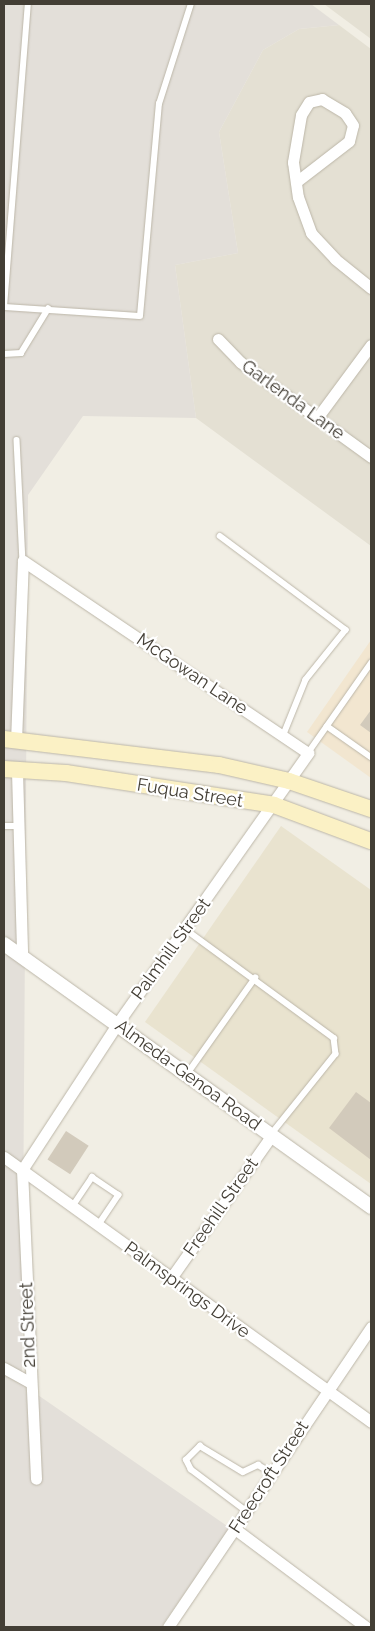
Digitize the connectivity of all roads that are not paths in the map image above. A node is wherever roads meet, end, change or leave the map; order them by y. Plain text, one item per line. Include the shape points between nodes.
1 (28, 4) edge
2 (191, 4) edge
3 (296, 182) junction
4 (371, 288) edge
5 (4, 306) edge
6 (48, 310) junction
7 (218, 339) dead end
8 (371, 345) edge
9 (4, 354) edge
10 (316, 418) junction
11 (17, 440) dead end
12 (371, 457) edge
13 (220, 536) dead end
14 (23, 561) junction
15 (371, 664) edge
16 (327, 726) junction
17 (284, 737) junction
18 (7, 739) edge
19 (308, 753) junction
20 (371, 758) edge
21 (10, 770) edge
22 (289, 780) junction
23 (274, 805) junction
24 (371, 809) edge
25 (4, 826) edge
26 (17, 826) junction
27 (371, 841) edge
28 (185, 929) junction
29 (4, 944) edge
30 (22, 955) junction
31 (255, 978) junction
32 (117, 1024) junction
33 (186, 1074) junction
34 (271, 1136) junction
35 (4, 1158) edge
36 (22, 1170) junction
37 (72, 1206) junction
38 (371, 1207) edge
39 (98, 1226) junction
40 (171, 1278) junction
41 (371, 1327) edge
42 (4, 1368) edge
43 (31, 1384) junction
44 (326, 1390) junction
45 (371, 1422) edge
46 (272, 1473) junction
47 (36, 1479) dead end
48 (247, 1512) junction
49 (235, 1529) junction
50 (168, 1627) edge
51 (366, 1627) edge

1 - 5 lane
2 - 6 lane via 159,104 140,316
3 - 3 street via 294,162 301,116 309,102 322,99 345,113 353,125 349,141
3 - 4 street via 312,233 335,259
5 - 6 lane
6 - 9 lane via 21,353
7 - 10 street, Garlenda Lane via 240,362
8 - 10 street
10 - 12 street, Garlenda Lane
11 - 14 lane
13 - 17 lane via 346,630 306,680
14 - 17 street, McGowan Lane
14 - 18 street
15 - 16 lane
16 - 19 lane
16 - 20 lane
17 - 19 street, McGowan Lane
18 - 22 main road, Fuqua Street via 219,765
19 - 22 street
21 - 23 main road, Fuqua Street via 66,773
21 - 26 street
22 - 23 street
22 - 24 main road, Fuqua Street
23 - 27 main road, Fuqua Street
23 - 28 street, Palmhill Street
25 - 26 lane
26 - 30 street
28 - 31 lane
28 - 32 street, Palmhill Street
29 - 30 street, Almeda-Genoa Road
30 - 32 street, Almeda-Genoa Road
31 - 33 lane
31 - 34 lane via 317,1022 334,1038 336,1054
32 - 33 street, Almeda-Genoa Road
32 - 36 street, Palmhill Street
33 - 34 street, Almeda-Genoa Road
34 - 38 street, Almeda-Genoa Road
34 - 40 street, Freehill Street
35 - 36 street, Palmsprings Drive
36 - 37 street, Palmsprings Drive
36 - 43 street, 2nd Street
37 - 39 street, Palmsprings Drive
37 - 39 lane via 92,1177 119,1195
39 - 40 street, Palmsprings Drive
40 - 44 street, Palmsprings Drive
41 - 44 street, Freecroft Street
42 - 43 street
43 - 47 street, 2nd Street
44 - 45 street, Palmsprings Drive
44 - 46 street, Freecroft Street
46 - 48 street, Freecroft Street
46 - 48 lane via 258,1465 243,1472 200,1446 186,1460 188,1468
48 - 49 street, Freecroft Street
49 - 50 street, Freecroft Street
49 - 51 street

